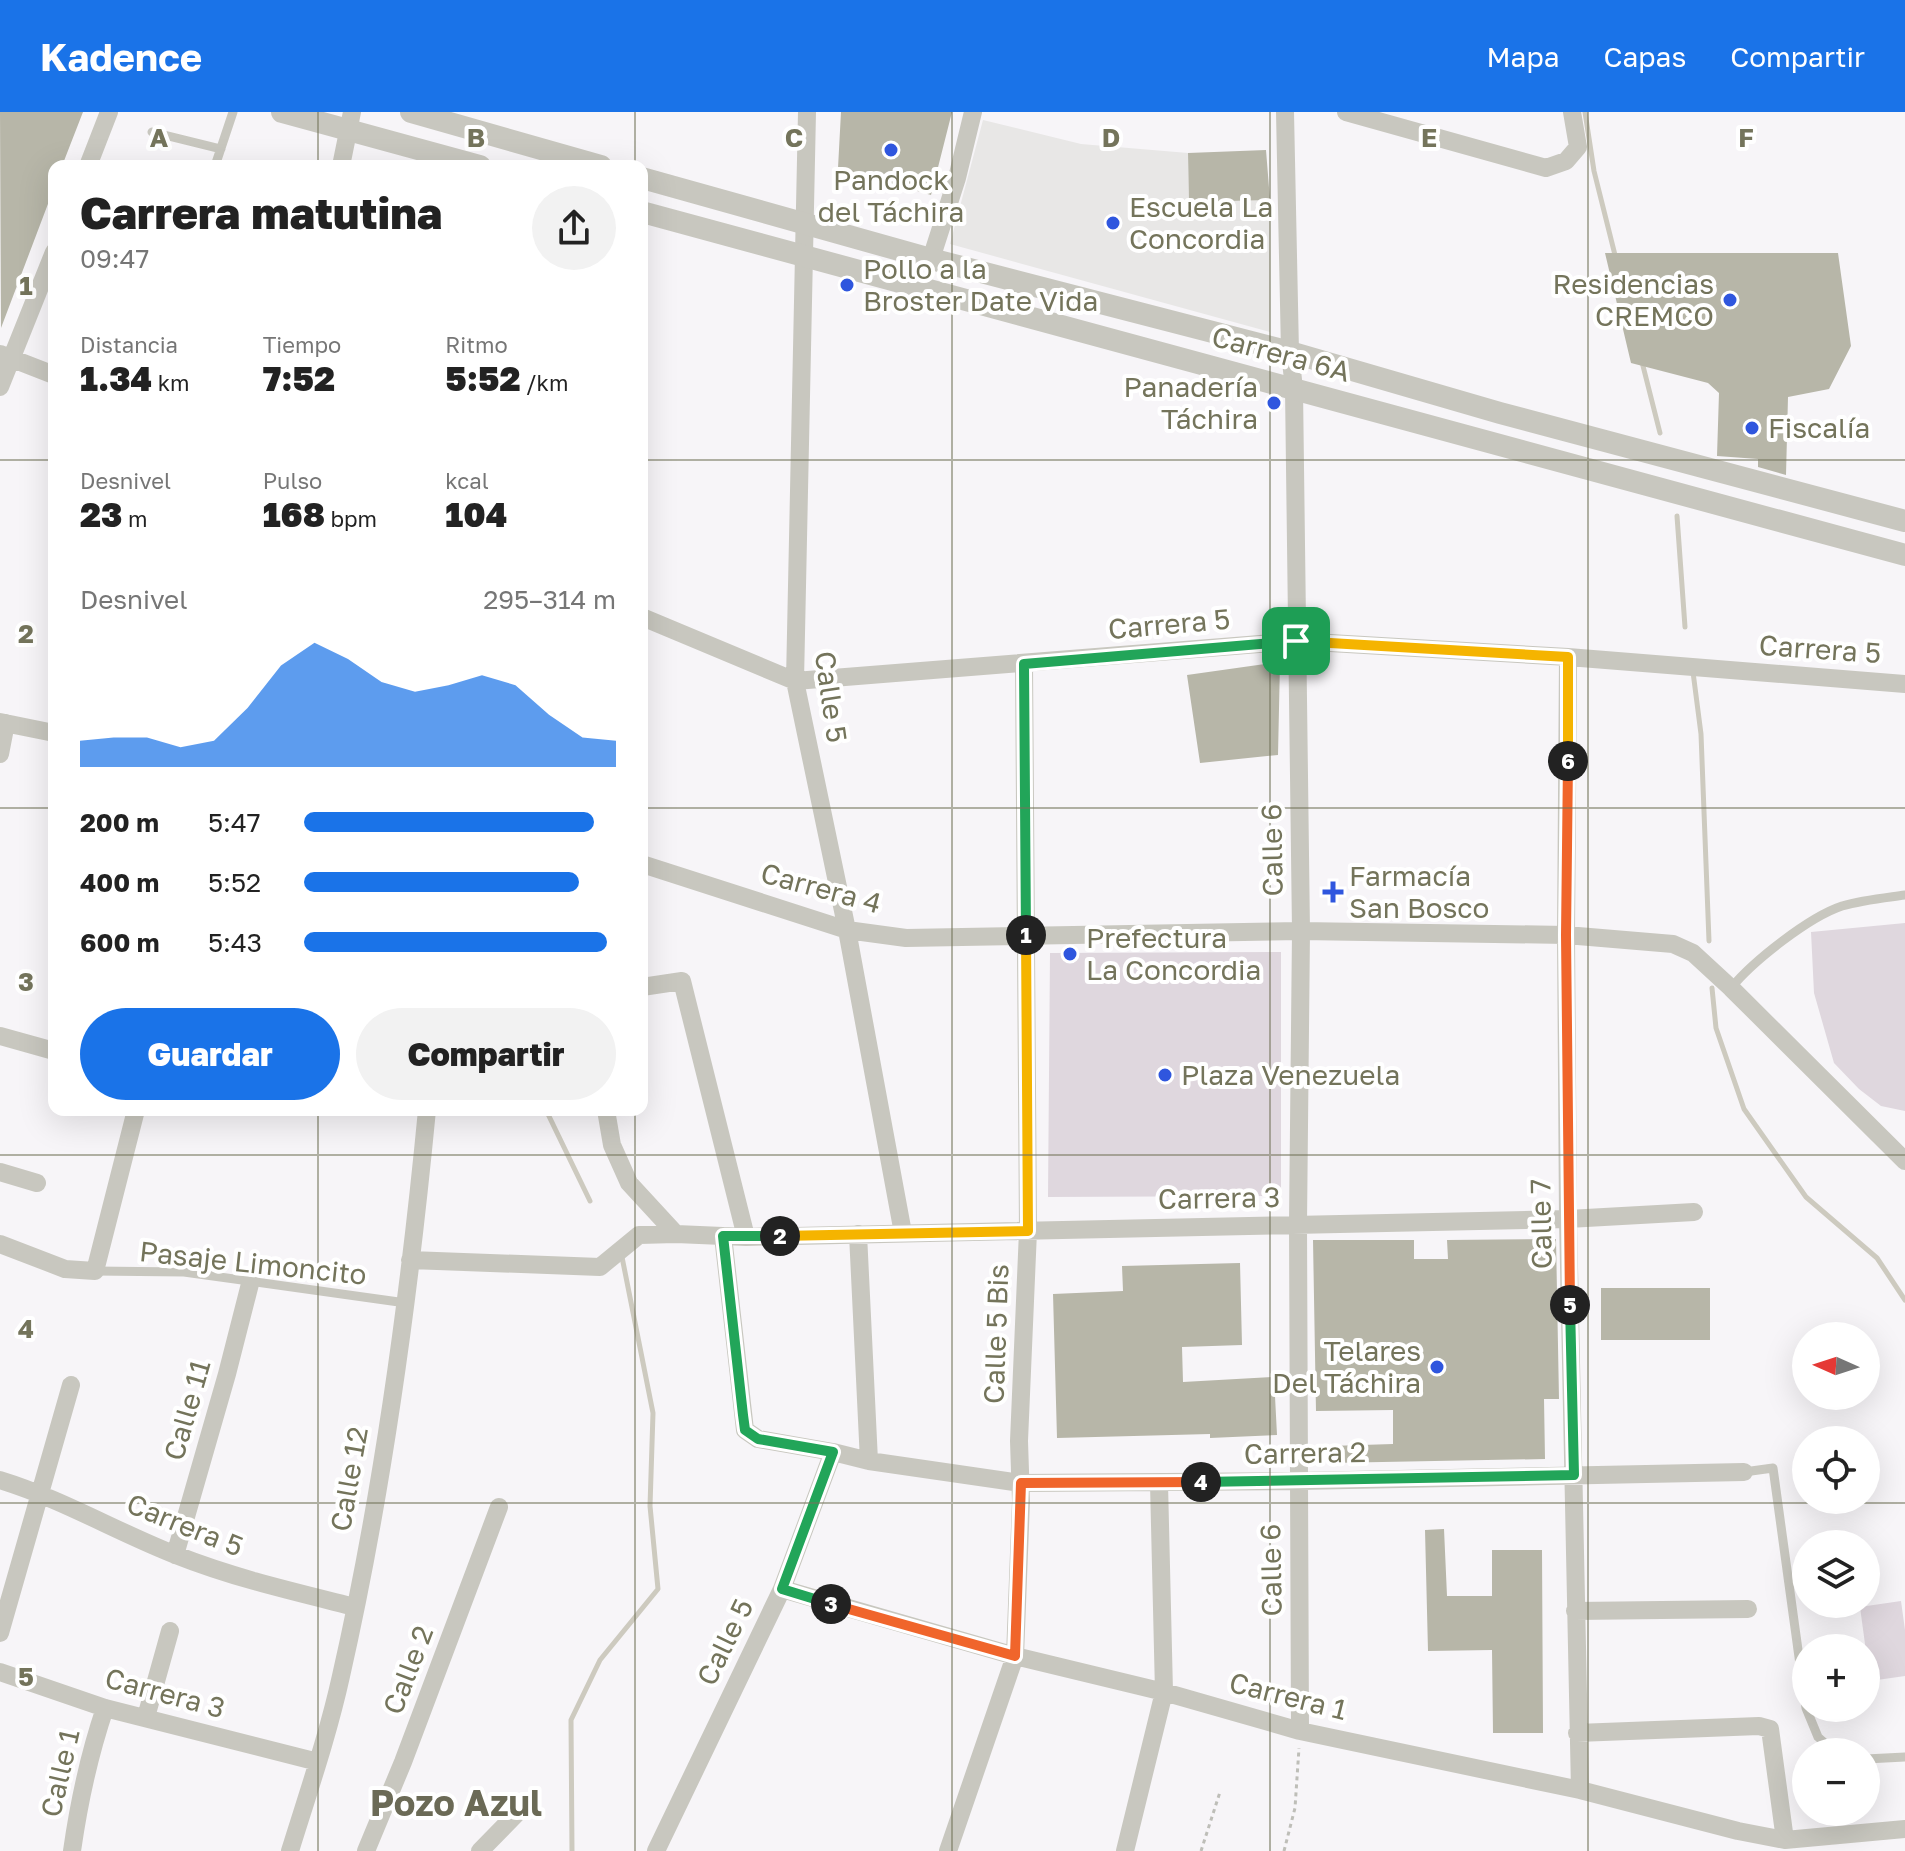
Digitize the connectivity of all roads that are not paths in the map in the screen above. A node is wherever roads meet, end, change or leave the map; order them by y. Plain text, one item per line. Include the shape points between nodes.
1 (109, 112) edge
2 (233, 112) edge
3 (282, 112) edge
4 (411, 112) edge
5 (807, 112) edge
6 (973, 112) edge
7 (1285, 112) edge
8 (1346, 112) edge
9 (1572, 112) edge
10 (351, 121) edge
11 (152, 132) dead end
12 (221, 149) junction
13 (90, 160) edge
14 (217, 160) edge
15 (342, 160) edge
16 (463, 160) edge
17 (580, 160) edge
18 (648, 180) edge
19 (648, 214) edge
20 (803, 224) junction
21 (804, 257) junction
22 (931, 259) junction
23 (48, 265) edge
24 (1290, 352) junction
25 (6, 356) edge
26 (48, 373) edge
27 (0, 387) edge
28 (1294, 389) junction
29 (1905, 521) edge
30 (1905, 555) edge
31 (648, 620) edge
32 (1296, 641) junction
33 (1568, 657) junction
34 (1024, 664) junction
35 (795, 681) junction
36 (1905, 684) edge
37 (3, 722) edge
38 (48, 732) edge
39 (0, 754) edge
40 (648, 866) edge
41 (1905, 895) edge
42 (847, 930) junction
43 (1301, 931) junction
44 (1566, 935) junction
45 (1026, 936) junction
46 (648, 986) edge
47 (1731, 988) junction
48 (0, 1036) edge
49 (48, 1049) edge
50 (134, 1116) edge
51 (426, 1116) edge
52 (607, 1116) edge
53 (1905, 1161) edge
54 (0, 1172) edge
55 (37, 1183) dead end
56 (1694, 1212) dead end
57 (1568, 1219) junction
58 (1298, 1224) junction
59 (1028, 1231) junction
60 (903, 1233) junction
61 (676, 1234) junction
62 (858, 1234) junction
63 (723, 1236) junction
64 (746, 1237) junction
65 (0, 1244) edge
66 (410, 1260) junction
67 (95, 1271) junction
68 (251, 1280) junction
69 (406, 1303) junction
70 (71, 1385) dead end
71 (833, 1452) junction
72 (869, 1461) junction
73 (1744, 1472) joint
74 (1574, 1475) junction
75 (0, 1480) edge
76 (1298, 1481) junction
77 (1021, 1483) junction
78 (1159, 1483) junction
79 (40, 1493) junction
80 (499, 1507) dead end
81 (175, 1555) junction
82 (782, 1589) junction
83 (355, 1607) junction
84 (1748, 1609) dead end
85 (1575, 1611) junction
86 (170, 1631) dead end
87 (0, 1633) edge
88 (1796, 1634) edge
89 (1015, 1656) junction
90 (0, 1672) edge
91 (1164, 1692) junction
92 (105, 1708) junction
93 (146, 1717) junction
94 (1300, 1731) junction
95 (1577, 1733) junction
96 (1905, 1757) edge
97 (1880, 1758) edge
98 (318, 1762) junction
99 (1580, 1790) junction
100 (524, 1806) dead end
101 (1905, 1829) edge
102 (1785, 1840) junction
103 (72, 1851) edge
104 (290, 1851) edge
105 (366, 1851) edge
106 (480, 1851) edge
107 (656, 1851) edge
108 (948, 1851) edge
109 (1125, 1851) edge

1 - 13 street
2 - 12 lane
3 - 10 street
4 - 17 street
5 - 20 street, Calle 5
6 - 22 street
7 - 24 street, Calle 6
8 - 9 street via 1546,168 1566,161 1578,147
10 - 15 street
10 - 16 street
11 - 12 lane
12 - 14 lane
18 - 20 street, Carrera 6A
19 - 21 street, Carrera 6A
20 - 21 street, Calle 5
20 - 22 street, Carrera 6A
21 - 28 street, Carrera 6A
21 - 35 street, Calle 5
22 - 24 street, Carrera 6A
23 - 25 street
24 - 28 street, Calle 6
24 - 29 street, Carrera 6A
25 - 26 street
25 - 27 street
28 - 30 street, Carrera 6A
28 - 32 street, Calle 6
31 - 35 street, Carrera 5
32 - 33 street, Carrera 5
32 - 34 street, Carrera 5
32 - 43 street, Calle 6
33 - 36 street, Carrera 5
33 - 44 street, Calle 7
34 - 35 street, Carrera 5
34 - 45 street, Calle 5 Bis
35 - 42 street, Calle 5
37 - 38 street
37 - 39 street
40 - 42 street, Carrera 4
41 - 47 lane via 1824,914 1749,966
42 - 45 street, Carrera 4 via 906,938
42 - 60 street, Calle 5
43 - 44 street, Carrera 4
43 - 45 street, Carrera 4
43 - 58 street, Calle 6
44 - 47 street, Carrera 4 via 1673,944 1693,953
44 - 57 street, Calle 7
45 - 59 street, Calle 5 Bis
46 - 64 street via 682,981
47 - 53 street, Carrera 4
48 - 49 street
50 - 67 street
51 - 66 street, Calle 12
52 - 61 street via 612,1145 629,1183
54 - 55 street
56 - 57 street, Carrera 3
57 - 58 street, Carrera 3
57 - 74 street, Calle 7
58 - 59 street, Carrera 3
58 - 76 street, Calle 6
59 - 60 street, Carrera 3
59 - 77 street, Calle 5 Bis
60 - 62 street, Carrera 3
61 - 63 street, Carrera 3
61 - 66 street, Carrera 3 via 639,1235 600,1267
62 - 64 street, Carrera 3
62 - 72 street
63 - 64 street, Carrera 3
63 - 71 street, Carrera 2 via 745,1430 758,1439
65 - 67 street via 65,1269
66 - 69 street, Calle 12
67 - 68 lane, Pasaje Limoncito via 184,1272
68 - 69 lane, Pasaje Limoncito
68 - 81 street, Calle 11
69 - 83 street, Calle 12
70 - 79 street
71 - 72 street, Carrera 2
71 - 82 street, Calle 5
72 - 77 street, Carrera 2
73 - 74 street, Carrera 2
73 - 88 lane via 1773,1468
74 - 76 street, Carrera 2
74 - 85 street, Calle 7
75 - 79 street, Carrera 5
76 - 78 street, Carrera 2
76 - 94 street, Calle 6
77 - 78 street, Carrera 2
77 - 89 street, Calle 5 Bis
78 - 91 street
79 - 81 street, Carrera 5
79 - 87 street
80 - 105 street, Calle 2
81 - 83 street, Carrera 5
82 - 89 street, Carrera 1
82 - 107 street, Calle 5
83 - 98 street, Calle 12
84 - 85 street
85 - 95 street, Calle 7
86 - 93 street
89 - 91 street, Carrera 1
89 - 108 street, Calle 5 Bis
90 - 92 street, Carrera 3
91 - 94 street, Carrera 1
91 - 109 street
92 - 93 street, Carrera 3
92 - 103 street, Calle 1 via 79,1801
93 - 98 street, Carrera 3
94 - 99 street, Carrera 1
95 - 99 street, Calle 7
95 - 102 street via 1770,1729
96 - 97 lane
98 - 104 street, Calle 12
99 - 102 street, Carrera 1
100 - 106 street
101 - 102 street, Carrera 1

